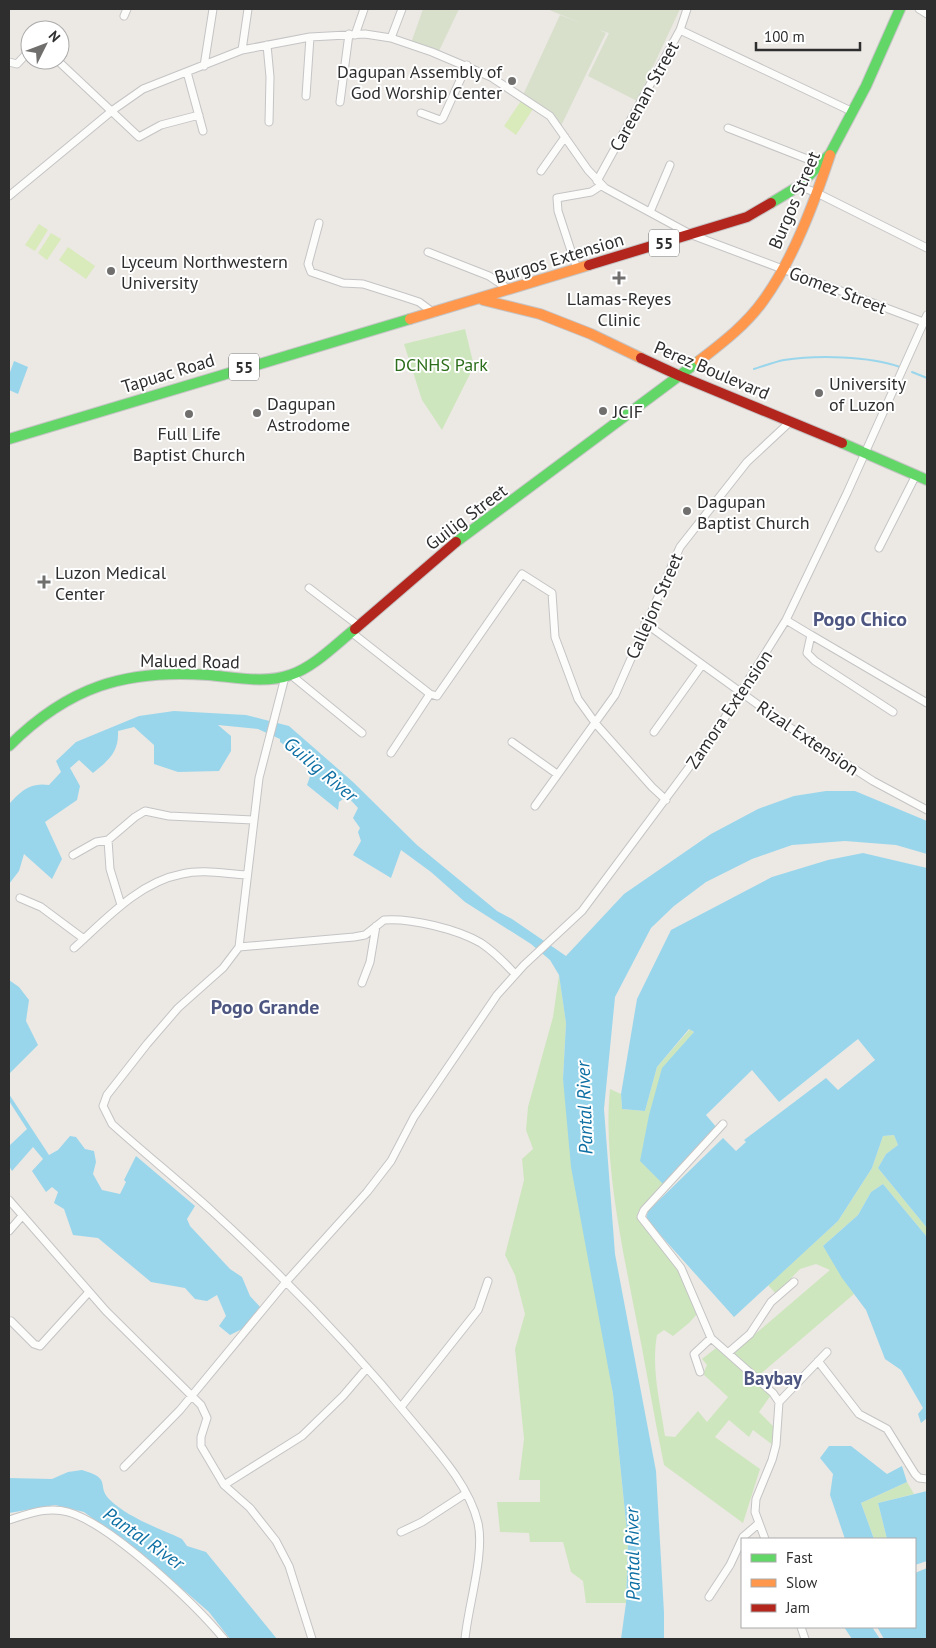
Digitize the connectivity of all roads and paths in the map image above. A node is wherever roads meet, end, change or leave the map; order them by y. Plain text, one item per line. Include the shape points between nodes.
1 (213, 9) edge
2 (248, 9) edge
3 (364, 9) edge
4 (402, 9) edge
5 (688, 9) edge
6 (900, 9) edge
7 (919, 9) edge
8 (927, 14) edge
9 (680, 30) junction
10 (352, 34) junction
11 (310, 37) junction
12 (391, 38) junction
13 (267, 45) junction
14 (242, 50) junction
15 (20, 61) edge
16 (9, 62) edge
17 (467, 65) junction
18 (204, 66) junction
19 (67, 70) edge
20 (187, 72) junction
21 (306, 96) dead end
22 (340, 102) dead end
23 (113, 110) junction
24 (852, 112) junction
25 (420, 113) dead end
26 (199, 115) junction
27 (269, 122) dead end
28 (728, 128) dead end
29 (204, 131) dead end
30 (565, 137) junction
31 (830, 154) junction
32 (820, 164) junction
33 (670, 165) dead end
34 (541, 171) dead end
35 (599, 183) junction
36 (799, 186) junction
37 (817, 193) junction
38 (9, 196) edge
39 (650, 212) junction
40 (319, 223) dead end
41 (692, 234) junction
42 (927, 248) edge
43 (428, 252) dead end
44 (577, 269) junction
45 (782, 269) junction
46 (510, 290) junction
47 (481, 299) junction
48 (434, 313) junction
49 (926, 320) edge
50 (680, 376) junction
51 (791, 421) junction
52 (9, 439) edge
53 (866, 452) junction
54 (916, 475) junction
55 (927, 480) edge
56 (880, 548) dead end
57 (309, 588) dead end
58 (786, 620) junction
59 (645, 623) junction
60 (355, 629) junction
61 (811, 635) junction
62 (702, 664) junction
63 (288, 676) junction
64 (271, 680) joint
65 (741, 692) junction
66 (430, 694) junction
67 (927, 703) edge
68 (893, 712) dead end
69 (596, 724) junction
70 (654, 732) dead end
71 (362, 733) dead end
72 (512, 742) dead end
73 (9, 746) edge
74 (391, 753) dead end
75 (557, 774) junction
76 (666, 800) junction
77 (535, 806) dead end
78 (927, 810) edge
79 (253, 820) junction
80 (108, 840) junction
81 (73, 855) dead end
82 (248, 875) junction
83 (20, 898) dead end
84 (122, 905) junction
85 (376, 926) junction
86 (84, 939) junction
87 (239, 947) junction
88 (74, 948) dead end
89 (515, 974) junction
90 (362, 982) dead end
91 (723, 1124) dead end
92 (9, 1202) edge
93 (22, 1216) junction
94 (9, 1231) edge
95 (488, 1281) dead end
96 (794, 1282) dead end
97 (285, 1283) junction
98 (89, 1292) junction
99 (11, 1322) dead end
100 (711, 1338) junction
101 (827, 1352) dead end
102 (728, 1353) junction
103 (818, 1362) junction
104 (367, 1368) junction
105 (700, 1372) dead end
106 (193, 1396) junction
107 (779, 1402) junction
108 (401, 1407) junction
109 (124, 1467) dead end
110 (927, 1479) edge
111 (224, 1486) junction
112 (465, 1494) junction
113 (9, 1520) edge
114 (758, 1524) junction
115 (401, 1532) dead end
116 (743, 1538) edge
117 (765, 1538) edge
118 (741, 1541) edge
119 (709, 1596) dead end
120 (224, 1639) edge
121 (312, 1639) edge
122 (465, 1639) edge

1 - 18 street
2 - 14 street
3 - 10 street
4 - 12 street
5 - 9 street, Careenan Street
6 - 24 main road, Burgos Street / 55
7 - 8 street
9 - 24 street
9 - 35 street, Careenan Street
10 - 11 street
10 - 12 street
10 - 22 street
11 - 13 street
11 - 21 street
12 - 17 street
13 - 14 street
13 - 27 street
14 - 18 street
15 - 16 street via 17,64
17 - 25 street via 443,118 440,120
17 - 30 street via 543,110
18 - 20 street
19 - 23 street
20 - 23 street via 143,89
20 - 26 street
23 - 26 street via 139,137 161,126
23 - 38 street
24 - 31 main road, Burgos Street / 55
26 - 29 street
28 - 32 street
30 - 34 street
30 - 35 street
31 - 32 main road, Burgos Extension / 55
31 - 37 main road, Burgos Street
32 - 36 main road, Burgos Extension / 55
33 - 39 street
35 - 39 street, Gomez Street
35 - 44 street via 591,192 557,198 558,211
36 - 37 street
36 - 41 main road, Burgos Extension / 55 via 747,217
37 - 42 street
37 - 45 main road, Burgos Street
39 - 41 street, Gomez Street
40 - 48 street via 308,264 311,272 343,283 363,284 404,296
41 - 44 main road, Burgos Extension / 55
41 - 45 street, Gomez Street
43 - 46 street via 489,276
44 - 46 main road, Burgos Extension / 55
45 - 49 street, Gomez Street
45 - 50 main road, Burgos Street via 743,324
46 - 47 main road, Burgos Extension / 55
47 - 48 main road, Tapuac Road / 55
47 - 50 main road, Perez Boulevard via 564,323
48 - 52 main road, Tapuac Road / 55 via 273,358
49 - 53 street, Zamora Extension
50 - 51 main road, Perez Boulevard
50 - 60 main road, Guilig Street via 568,462 487,517
51 - 53 main road, Perez Boulevard
51 - 59 street, Callejon Street via 747,462 690,532 670,564
53 - 54 main road, Perez Boulevard
53 - 58 street, Zamora Extension
54 - 55 main road, Perez Boulevard
54 - 56 street
57 - 60 street
58 - 61 street
58 - 65 street, Zamora Extension
59 - 62 street, Rizal Extension
59 - 69 street, Callejon Street via 615,695
60 - 63 main road, Guilig Street via 307,667
60 - 66 street
61 - 67 street
61 - 68 street via 807,650 810,657
62 - 65 street, Rizal Extension
62 - 70 street
63 - 64 main road, Guilig Street
63 - 71 street
63 - 79 street via 267,741
64 - 73 main road, Malued Road via 178,673 126,677 94,687 48,712
65 - 76 street, Zamora Extension
65 - 78 street, Rizal Extension via 873,781
66 - 69 street via 440,693 522,574 552,594 555,637 578,699
66 - 74 street
69 - 75 street, Callejon Street
69 - 76 street
72 - 75 street
75 - 77 street, Callejon Street
76 - 89 street, Zamora Extension via 582,911
79 - 80 street via 169,816 145,811
79 - 82 street
80 - 81 street via 96,842
80 - 84 street via 110,869
82 - 84 street via 181,874 150,887
82 - 87 street
83 - 86 street via 41,907
84 - 86 street
85 - 87 street via 354,938
85 - 89 street via 388,920 413,921 440,928 481,944
85 - 90 street via 370,962
86 - 88 street
87 - 97 street via 223,968 178,1008 147,1044 106,1095 103,1106 112,1124 211,1210
89 - 97 street, Zamora Extension via 423,1102 391,1162
91 - 100 street via 641,1214 642,1220 681,1268
92 - 93 street
93 - 94 street
93 - 98 street
95 - 108 street via 478,1310
96 - 102 street via 771,1302 750,1334
97 - 104 street
97 - 106 street, Zamora Extension
98 - 99 street via 40,1346
98 - 106 street
100 - 102 street
100 - 105 street via 694,1354
101 - 103 street
102 - 107 street
103 - 107 street
103 - 110 street via 855,1410 887,1430 915,1474
104 - 108 street
104 - 111 street via 338,1402 302,1436
106 - 109 street, Zamora Extension
106 - 111 street via 206,1413 201,1446
107 - 114 street via 776,1445 756,1500
108 - 112 street via 440,1454
111 - 121 street via 250,1508 276,1541 289,1566
112 - 115 street
112 - 122 street via 476,1516 479,1534
113 - 120 street via 44,1510 68,1512 96,1524 155,1571
114 - 116 street
114 - 117 street
118 - 119 street

